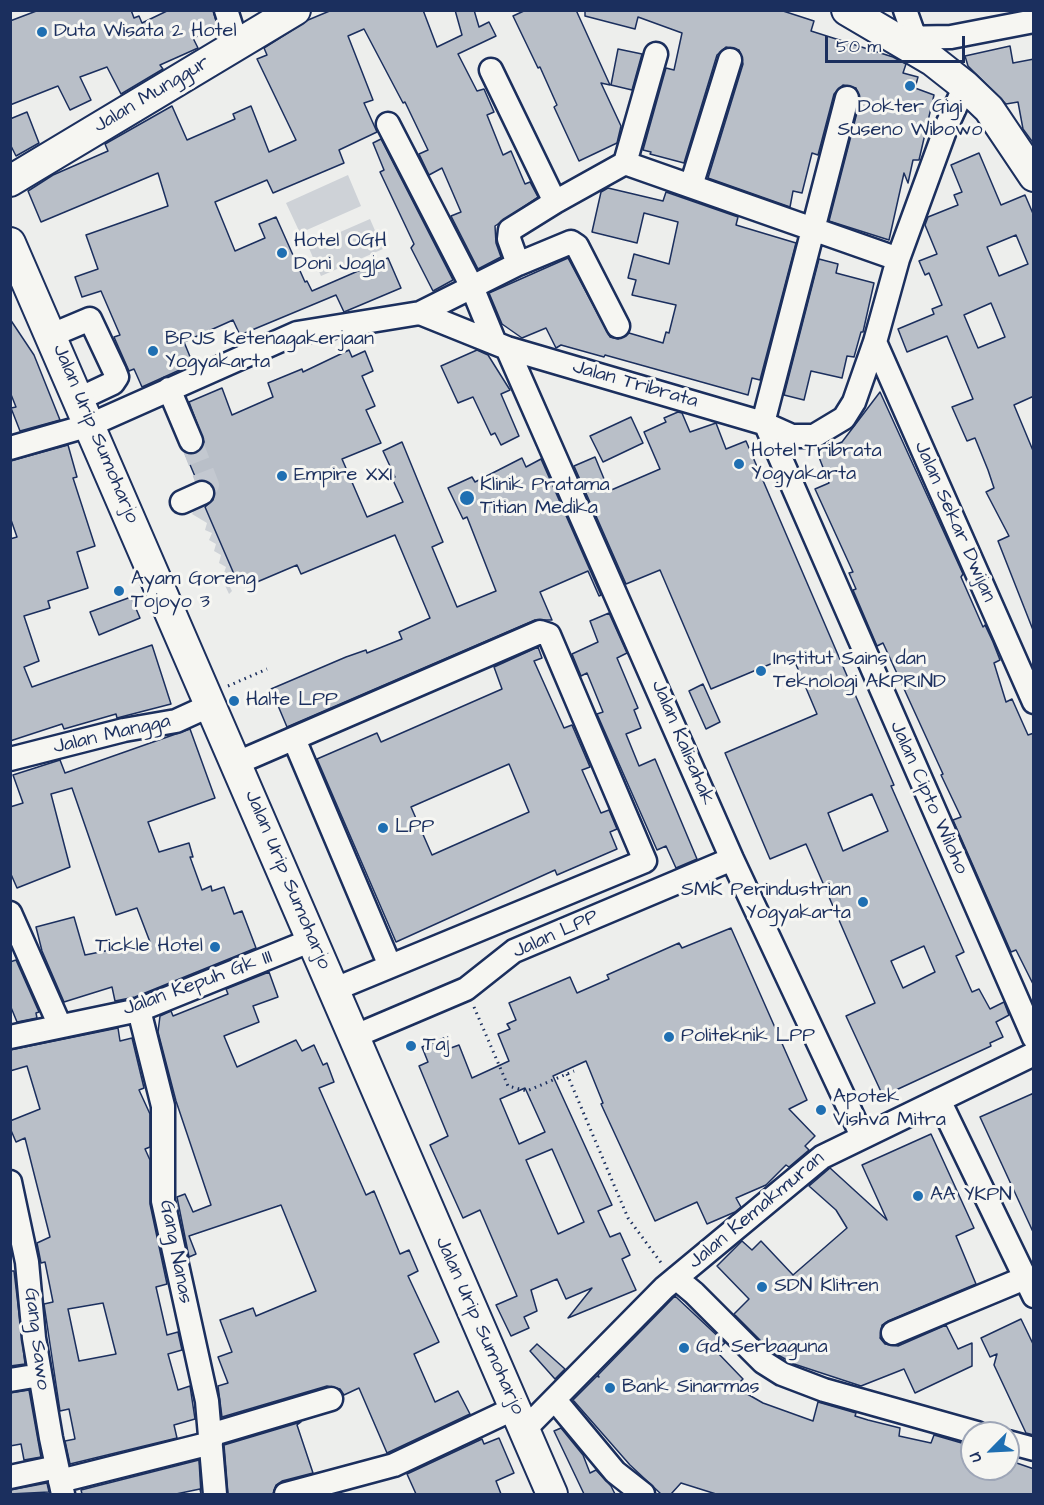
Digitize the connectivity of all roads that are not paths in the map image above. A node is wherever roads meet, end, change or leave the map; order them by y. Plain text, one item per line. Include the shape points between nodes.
1 (226, 10) edge
2 (295, 10) edge
3 (847, 10) edge
4 (1034, 21) edge
5 (905, 29) edge
6 (237, 44) junction
7 (656, 54) dead end
8 (730, 60) dead end
9 (491, 70) dead end
10 (965, 86) junction
11 (847, 98) dead end
12 (388, 123) dead end
13 (625, 163) junction
14 (1034, 176) edge
15 (10, 181) edge
16 (692, 186) junction
17 (555, 202) junction
18 (815, 230) junction
19 (898, 259) junction
20 (14, 264) edge
21 (518, 264) junction
22 (472, 287) junction
23 (420, 313) junction
24 (618, 326) dead end
25 (52, 336) junction
26 (875, 342) junction
27 (501, 345) junction
28 (169, 389) junction
29 (85, 412) junction
30 (764, 424) junction
31 (191, 441) tunnel mouth
32 (10, 448) edge
33 (209, 700) junction
34 (1034, 702) edge
35 (294, 739) junction
36 (10, 759) edge
37 (237, 763) junction
38 (732, 859) junction
39 (542, 903) junction
40 (10, 914) edge
41 (503, 919) junction
42 (556, 933) junction
43 (312, 940) junction
44 (514, 951) junction
45 (390, 966) junction
46 (333, 990) junction
47 (139, 1010) junction
48 (60, 1026) junction
49 (10, 1037) edge
50 (353, 1037) junction
51 (1034, 1038) edge
52 (1034, 1054) edge
53 (939, 1100) junction
54 (862, 1136) junction
55 (10, 1182) edge
56 (676, 1278) junction
57 (1029, 1287) edge
58 (893, 1333) dead end
59 (40, 1375) junction
60 (10, 1380) edge
61 (331, 1399) dead end
62 (555, 1400) junction
63 (520, 1419) junction
64 (960, 1428) edge
65 (211, 1439) junction
66 (10, 1477) edge
67 (60, 1481) edge
68 (326, 1489) edge
69 (215, 1494) edge
70 (286, 1494) edge
71 (552, 1494) edge
72 (643, 1494) edge

1 - 6 street
2 - 6 main road, Jalan Munggur
3 - 5 main road
4 - 5 street via 951,38
5 - 10 main road via 932,60
6 - 15 main road, Jalan Munggur
7 - 13 street
8 - 16 street
9 - 17 street
10 - 14 main road via 989,109
10 - 19 street, Jalan Tribrata
11 - 18 street
12 - 22 street, Jalan Kalisahak
13 - 16 street
13 - 17 street
16 - 18 street
17 - 21 street via 510,230 509,239
18 - 19 street
18 - 30 street
19 - 26 street, Jalan Tribrata
20 - 25 main road, Jalan Urip Sumoharjo via 37,301
21 - 22 street
21 - 24 street via 574,243
22 - 23 street
22 - 27 street, Jalan Kalisahak
23 - 27 street, Jalan Tribrata
23 - 28 street via 297,333
25 - 29 main road, Jalan Urip Sumoharjo
25 - 29 street via 90,319 115,372 113,383
26 - 30 street, Jalan Tribrata via 854,402 834,426 814,436 792,436
26 - 34 street, Jalan Sekar Dwijan
27 - 30 street, Jalan Tribrata
27 - 38 street, Jalan Kalisahak
28 - 29 street
28 - 31 street
29 - 32 street
29 - 33 main road, Jalan Urip Sumoharjo
30 - 51 street, Jalan Cipto Wiloho
33 - 36 street, Jalan Mangga via 176,721 123,730
33 - 37 main road, Jalan Urip Sumoharjo
35 - 37 street
35 - 39 street via 534,635 547,633 645,861
35 - 45 street
37 - 43 main road, Jalan Urip Sumoharjo
38 - 42 street, Jalan LPP
38 - 54 street, Jalan Kalisahak
39 - 41 street
39 - 42 street
40 - 48 street
41 - 44 street
41 - 45 street
42 - 44 street, Jalan LPP
43 - 46 main road, Jalan Urip Sumoharjo
43 - 47 street, Jalan Kepuh Gk III
44 - 50 street, Jalan LPP via 466,989
45 - 46 street
46 - 50 main road, Jalan Urip Sumoharjo
47 - 48 street, Jalan Kepuh Gk III
47 - 65 street, Gang Nanas via 163,1106 163,1201 207,1401
48 - 49 street, Jalan Kepuh Gk III
50 - 63 main road, Jalan Urip Sumoharjo
52 - 53 street, Jalan Kemakmuran
53 - 54 street, Jalan Kemakmuran
53 - 57 street
54 - 56 street, Jalan Kemakmuran via 822,1156
55 - 59 street, Gang Sawo via 27,1262
56 - 62 street, Jalan Kemakmuran
56 - 64 street via 763,1362 782,1374 824,1390
57 - 58 street
59 - 60 street
59 - 67 street, Gang Sawo
61 - 65 street
62 - 63 street, Jalan Kemakmuran
62 - 72 street via 615,1472
63 - 68 street, Jalan Kemakmuran
63 - 71 main road, Jalan Urip Sumoharjo
65 - 67 street
65 - 69 street, Gang Nanas
66 - 67 street
68 - 70 street, Jalan Kemakmuran

